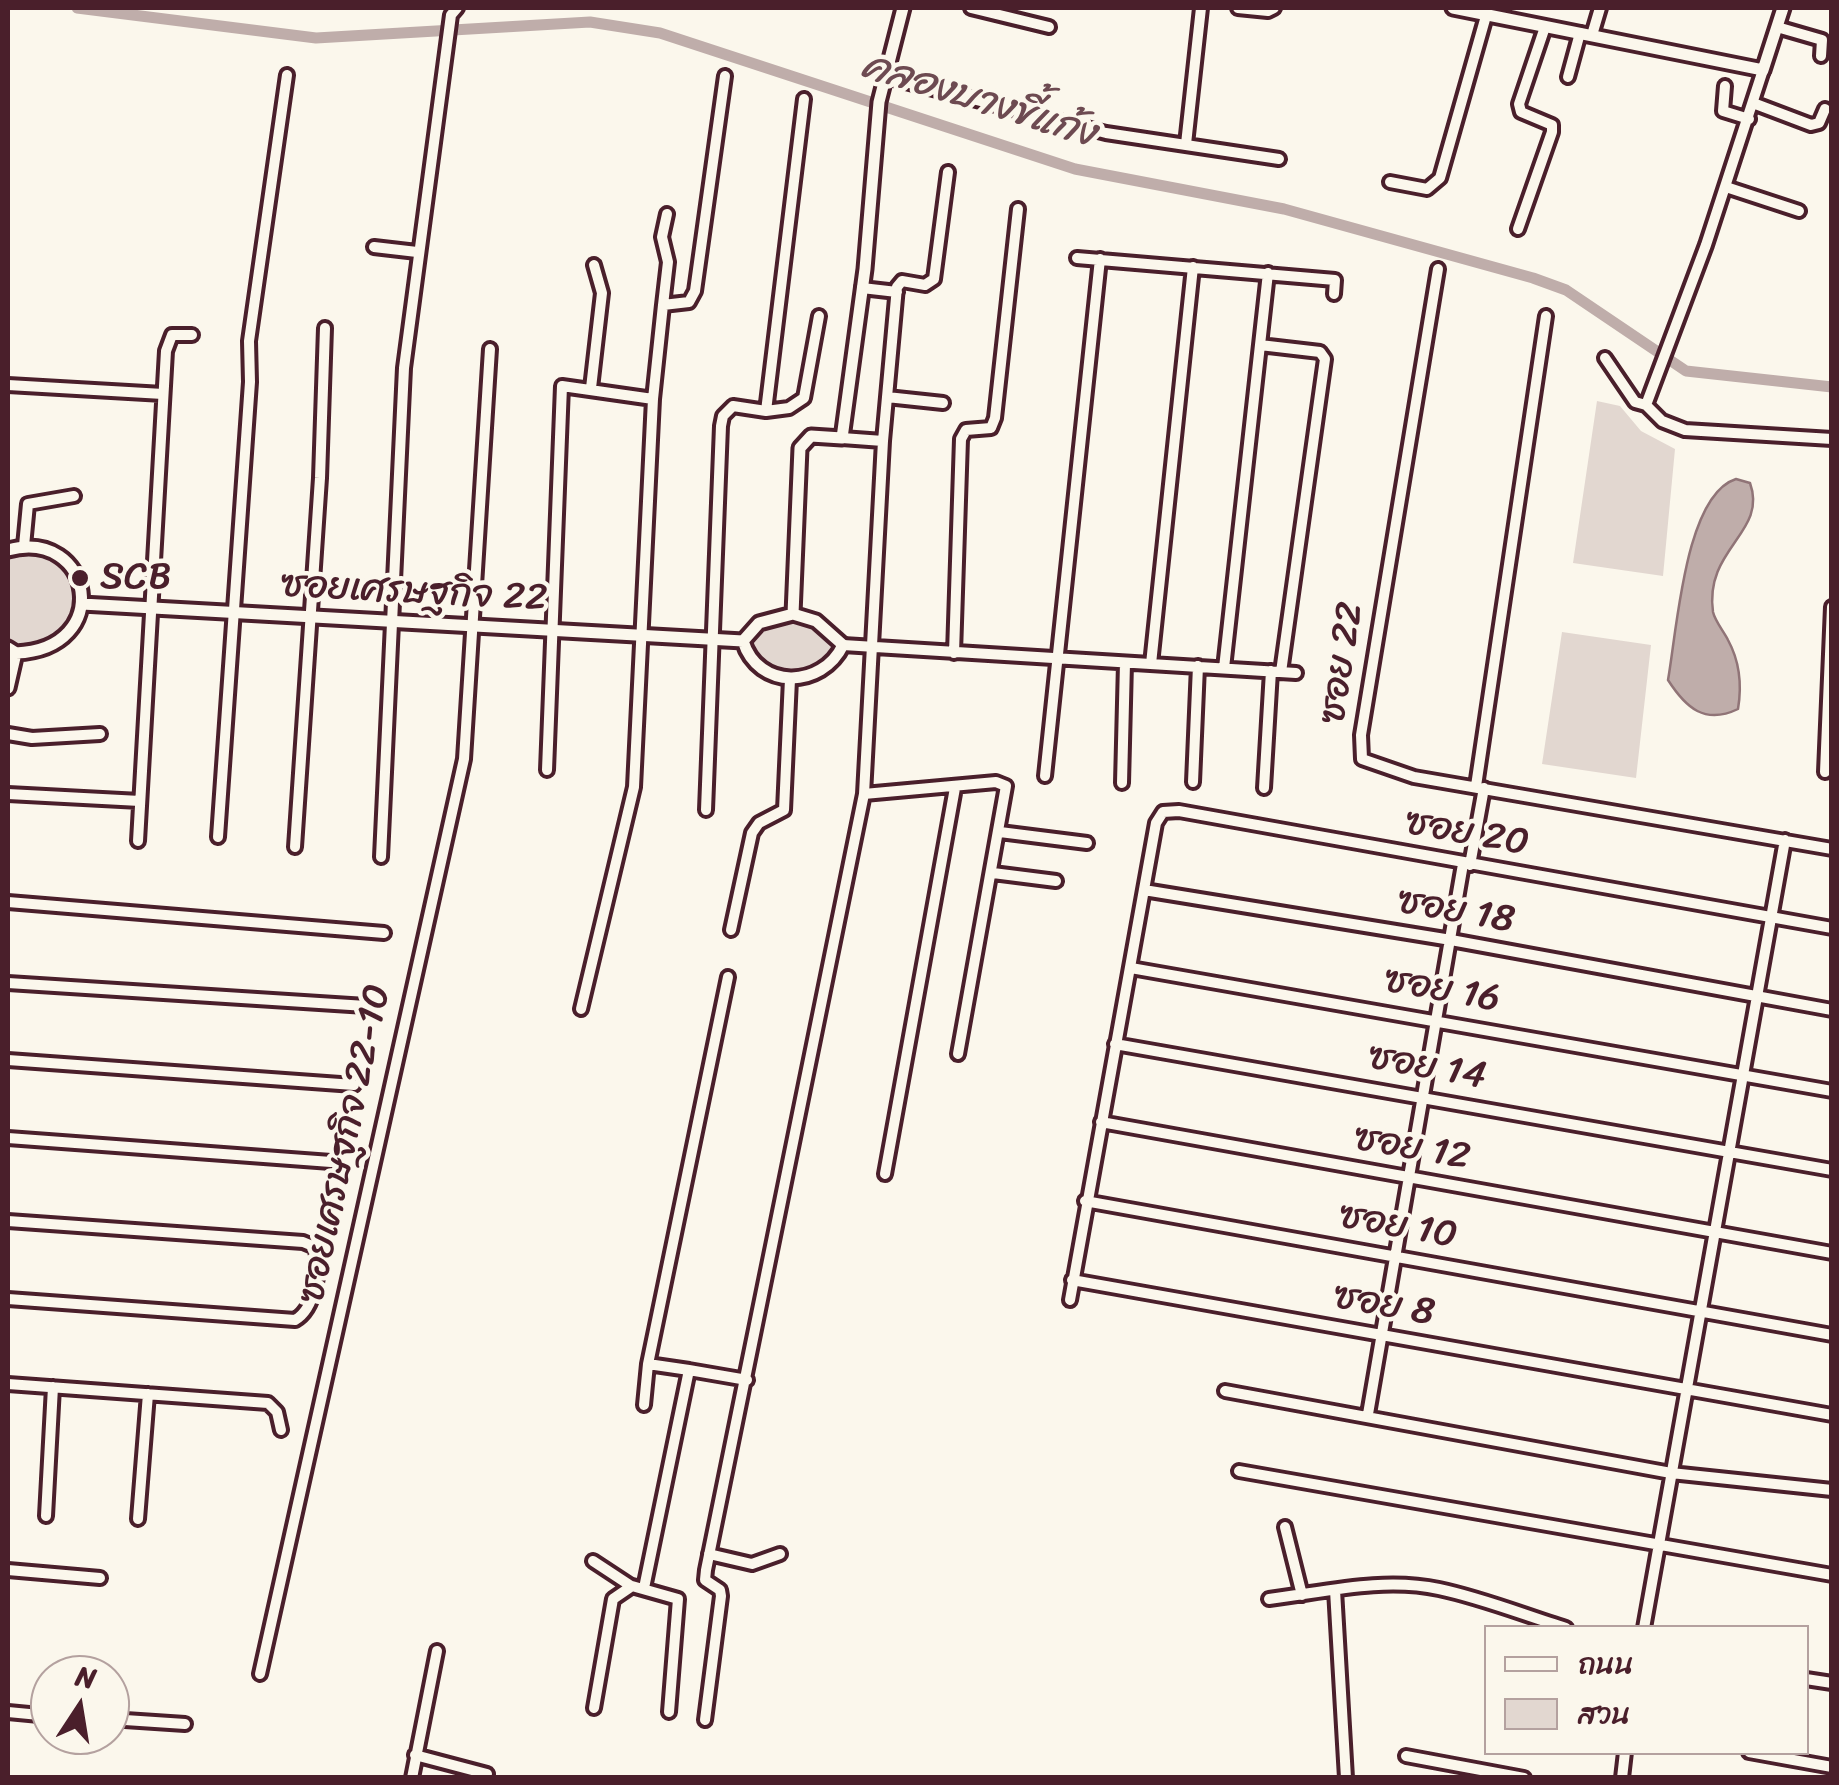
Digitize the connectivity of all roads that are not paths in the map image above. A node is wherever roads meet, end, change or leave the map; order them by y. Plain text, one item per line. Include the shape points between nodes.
1 (903, 8) edge
2 (971, 8) edge
3 (1202, 8) edge
4 (1238, 8) edge
5 (1274, 8) edge
6 (1454, 8) edge
7 (1600, 8) edge
8 (1783, 8) edge
9 (454, 11) edge
10 (998, 11) edge
11 (1486, 16) junction
12 (1545, 27) junction
13 (1777, 27) junction
14 (1050, 28) dead end
15 (1586, 34) junction
16 (1821, 56) dead end
17 (1763, 70) junction
18 (286, 74) dead end
19 (725, 76) dead end
20 (886, 77) junction
21 (1568, 78) dead end
22 (1725, 86) dead end
23 (804, 99) dead end
24 (1753, 103) junction
25 (1825, 110) dead end
26 (1748, 119) junction
27 (1186, 144) junction
28 (1279, 159) dead end
29 (948, 172) dead end
30 (1390, 182) dead end
31 (1726, 187) junction
32 (1018, 209) dead end
33 (1799, 211) dead end
34 (667, 214) dead end
35 (1518, 229) dead end
36 (374, 247) dead end
37 (417, 252) junction
38 (1077, 258) dead end
39 (1100, 260) junction
40 (594, 266) dead end
41 (1194, 268) junction
42 (1438, 270) dead end
43 (1268, 273) junction
44 (862, 288) junction
45 (897, 292) junction
46 (1334, 294) dead end
47 (663, 305) junction
48 (819, 316) dead end
49 (1546, 316) dead end
50 (325, 328) dead end
51 (192, 335) dead end
52 (1260, 345) junction
53 (490, 349) dead end
54 (1605, 358) dead end
55 (8, 385) edge
56 (591, 388) junction
57 (162, 394) junction
58 (887, 397) junction
59 (653, 399) junction
60 (943, 403) dead end
61 (1646, 405) junction
62 (766, 411) junction
63 (842, 438) junction
64 (1832, 439) edge
65 (884, 441) junction
66 (74, 496) dead end
67 (24, 546) junction
68 (8, 550) edge
69 (82, 604) junction
70 (1832, 607) edge
71 (150, 608) junction
72 (232, 613) junction
73 (793, 614) junction
74 (310, 617) junction
75 (390, 620) junction
76 (474, 625) junction
77 (552, 630) junction
78 (640, 635) junction
79 (714, 639) junction
80 (744, 641) junction
81 (842, 645) junction
82 (870, 648) junction
83 (12, 651) edge
84 (954, 654) junction
85 (1055, 657) junction
86 (1126, 663) junction
87 (1151, 664) junction
88 (1198, 666) junction
89 (1224, 668) junction
90 (1276, 671) junction
91 (1296, 672) dead end
92 (790, 679) junction
93 (8, 688) edge
94 (8, 734) edge
95 (100, 734) dead end
96 (546, 770) dead end
97 (1826, 772) dead end
98 (1045, 776) dead end
99 (1193, 782) dead end
100 (1122, 783) dead end
101 (1480, 787) junction
102 (955, 788) junction
103 (1264, 788) dead end
104 (8, 794) edge
105 (864, 794) junction
106 (140, 802) junction
107 (706, 810) dead end
108 (1000, 832) junction
109 (218, 837) dead end
110 (1785, 840) junction
111 (138, 841) dead end
112 (1087, 843) dead end
113 (295, 847) dead end
114 (1832, 849) edge
115 (381, 857) dead end
116 (1466, 865) junction
117 (993, 873) junction
118 (1056, 882) dead end
119 (1144, 890) junction
120 (8, 902) edge
121 (1772, 918) junction
122 (1832, 928) edge
123 (731, 930) dead end
124 (384, 932) dead end
125 (1451, 940) junction
126 (1131, 968) junction
127 (728, 977) dead end
128 (8, 983) edge
129 (1758, 997) junction
130 (366, 1006) dead end
131 (580, 1009) dead end
132 (1832, 1010) edge
133 (1437, 1020) junction
134 (1116, 1044) junction
135 (958, 1054) dead end
136 (8, 1060) edge
137 (1743, 1075) junction
138 (354, 1086) dead end
139 (1832, 1091) edge
140 (1423, 1098) junction
141 (1100, 1122) junction
142 (8, 1138) edge
143 (1728, 1151) junction
144 (330, 1162) dead end
145 (1832, 1170) edge
146 (886, 1174) dead end
147 (1407, 1179) junction
148 (1085, 1200) junction
149 (8, 1221) edge
150 (1714, 1232) junction
151 (1832, 1253) edge
152 (1394, 1257) junction
153 (1072, 1280) junction
154 (8, 1300) edge
155 (1070, 1300) dead end
156 (1700, 1312) junction
157 (1832, 1335) edge
158 (1382, 1337) junction
159 (648, 1364) junction
160 (689, 1370) junction
161 (747, 1380) junction
162 (8, 1384) edge
163 (53, 1388) junction
164 (1686, 1388) junction
165 (1224, 1390) dead end
166 (148, 1394) junction
167 (644, 1405) dead end
168 (1368, 1414) junction
169 (1832, 1415) edge
170 (281, 1430) dead end
171 (1239, 1470) dead end
172 (1671, 1473) junction
173 (1832, 1490) edge
174 (46, 1516) dead end
175 (138, 1519) dead end
176 (1285, 1528) dead end
177 (1656, 1542) junction
178 (710, 1554) junction
179 (780, 1554) dead end
180 (593, 1561) dead end
181 (8, 1570) edge
182 (1832, 1575) edge
183 (100, 1578) dead end
184 (638, 1587) junction
185 (1334, 1590) junction
186 (1302, 1595) junction
187 (1269, 1599) dead end
188 (1556, 1625) edge
189 (1644, 1625) edge
190 (437, 1651) dead end
191 (260, 1674) dead end
192 (594, 1708) dead end
193 (669, 1712) dead end
194 (130, 1720) edge
195 (706, 1720) dead end
196 (185, 1724) dead end
197 (415, 1755) junction
198 (1765, 1755) edge
199 (1406, 1756) dead end
200 (1832, 1768) edge
201 (487, 1774) dead end
202 (412, 1778) edge
203 (1346, 1778) edge
204 (1524, 1778) edge

1 - 20 street
2 - 10 street
3 - 27 street
4 - 5 street
6 - 11 street
7 - 15 street
8 - 13 street
9 - 37 street
10 - 14 street
11 - 12 street
11 - 30 street via 1440,178 1428,189
12 - 15 street
12 - 35 street via 1519,104 1521,112 1552,125 1552,132
13 - 16 street via 1822,40
13 - 17 street
15 - 17 street
15 - 21 street
17 - 24 street
18 - 72 street via 249,341
19 - 47 street via 696,291 690,302
20 - 27 street via 1106,133
20 - 44 street
22 - 26 street via 1723,111
23 - 62 street
24 - 25 street via 1811,126
24 - 26 street
26 - 31 street
27 - 28 street
29 - 45 street via 934,279 902,281
31 - 33 street
31 - 61 street
32 - 84 street via 995,418 991,428 966,430 961,439
34 - 47 street
36 - 37 street
37 - 75 street
38 - 39 street
39 - 41 street
39 - 85 street
40 - 56 street via 602,293
41 - 43 street
41 - 87 street
42 - 101 street, ซอย 22 via 1360,749 1362,759 1385,770
43 - 46 street via 1335,280
43 - 52 street
44 - 45 street
44 - 63 street
45 - 58 street
47 - 59 street
48 - 62 street via 804,398
49 - 101 street
50 - 74 street
51 - 57 street via 168,338
52 - 89 street
52 - 90 street via 1325,358
53 - 76 street, ซอยเศรษฐกิจ 22-10
54 - 61 street via 1635,402
55 - 57 street
56 - 59 street
56 - 77 street via 562,386
57 - 71 street
58 - 60 street
58 - 65 street
59 - 78 street
61 - 64 street via 1685,430
62 - 79 street via 732,406 723,416
63 - 65 street
63 - 73 street via 811,436 800,448
65 - 82 street
66 - 67 street via 28,504
67 - 68 street
67 - 69 street via 65,559 80,584
69 - 71 street, ซอยเศรษฐกิจ 22
69 - 83 street via 68,636 54,646
70 - 97 street
71 - 72 street, ซอยเศรษฐกิจ 22
71 - 106 street
72 - 74 street, ซอยเศรษฐกิจ 22
72 - 109 street
73 - 80 street via 759,623
73 - 81 street via 816,621
74 - 75 street, ซอยเศรษฐกิจ 22
74 - 113 street
75 - 76 street, ซอยเศรษฐกิจ 22
75 - 115 street
76 - 77 street, ซอยเศรษฐกิจ 22
76 - 191 street, ซอยเศรษฐกิจ 22-10 via 464,759
77 - 78 street, ซอยเศรษฐกิจ 22
77 - 96 street
78 - 79 street, ซอยเศรษฐกิจ 22
78 - 131 street via 634,787
79 - 80 street, ซอยเศรษฐกิจ 22
79 - 107 street
80 - 92 street via 758,663
81 - 82 street
81 - 92 street via 832,666
82 - 84 street
82 - 105 street
83 - 93 street
84 - 85 street
85 - 86 street
85 - 98 street
86 - 87 street
86 - 100 street
87 - 88 street
88 - 89 street
88 - 99 street
89 - 90 street
90 - 91 street
90 - 103 street
92 - 123 street via 784,810 752,833
94 - 95 street
101 - 110 street, ซอย 22
101 - 116 street
102 - 105 street
102 - 108 street via 1003,783 1008,792
102 - 146 street
104 - 106 street
105 - 161 street
106 - 111 street
108 - 112 street
108 - 117 street
110 - 114 street, ซอย 22
110 - 121 street
116 - 119 street, ซอย 20 via 1163,812
116 - 121 street, ซอย 20
116 - 125 street
117 - 118 street
117 - 135 street
119 - 125 street, ซอย 18
119 - 126 street
120 - 124 street
121 - 122 street, ซอย 20
121 - 129 street
125 - 129 street, ซอย 18
125 - 133 street
126 - 133 street, ซอย 16
126 - 134 street
127 - 159 street
128 - 130 street
129 - 132 street, ซอย 18
129 - 137 street
133 - 137 street, ซอย 16
133 - 140 street
134 - 140 street, ซอย 14
134 - 141 street
136 - 138 street
137 - 139 street, ซอย 16
137 - 143 street
140 - 143 street, ซอย 14
140 - 147 street
141 - 147 street, ซอย 12
141 - 148 street
142 - 144 street
143 - 145 street, ซอย 14
143 - 150 street
147 - 150 street, ซอย 12
147 - 152 street
148 - 152 street, ซอย 10
148 - 153 street
149 - 154 street via 312,1243 318,1251 311,1302 295,1320
150 - 151 street, ซอย 12
150 - 156 street
152 - 156 street, ซอย 10
152 - 158 street
153 - 155 street
153 - 158 street, ซอย 8
156 - 157 street, ซอย 10
156 - 164 street
158 - 164 street, ซอย 8
158 - 168 street
159 - 160 street
159 - 167 street
160 - 161 street
160 - 184 street
161 - 178 street
162 - 163 street
163 - 166 street
163 - 174 street
164 - 169 street, ซอย 8
164 - 172 street
165 - 168 street
166 - 170 street via 268,1403 278,1412
166 - 175 street
168 - 172 street
171 - 177 street
172 - 173 street
172 - 177 street
176 - 186 street
177 - 182 street
177 - 189 street
178 - 179 street via 752,1564
178 - 195 street via 705,1580 721,1596
180 - 184 street
181 - 183 street
184 - 192 street via 613,1599
184 - 193 street via 672,1594 680,1606
185 - 186 street
185 - 188 street via 1439,1589
185 - 203 street
186 - 187 street
190 - 197 street
194 - 196 street
197 - 201 street
197 - 202 street
198 - 200 street
199 - 204 street

